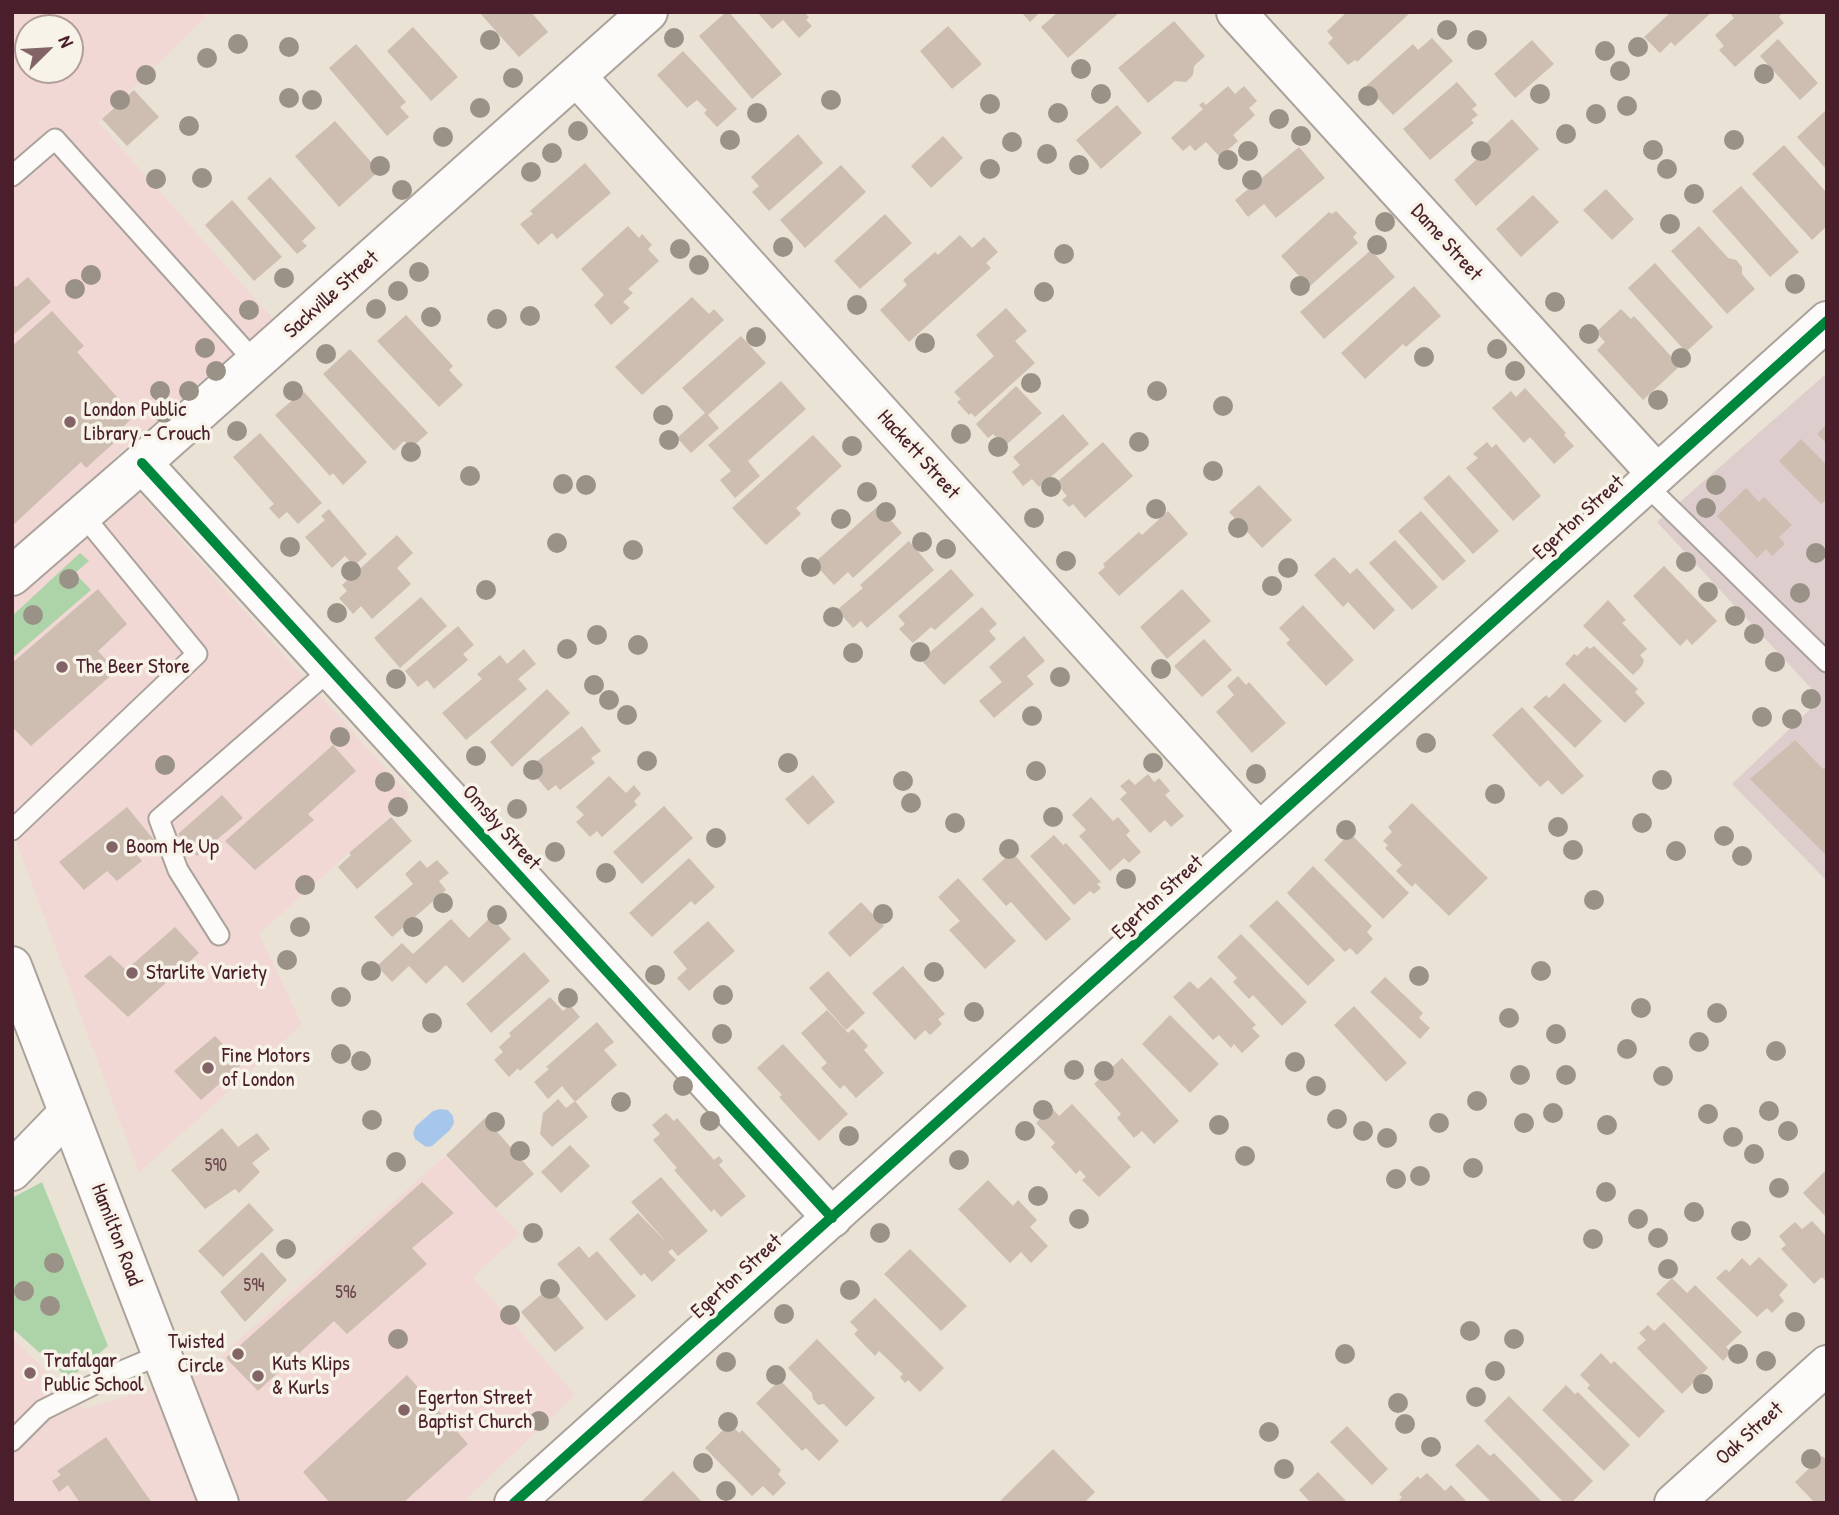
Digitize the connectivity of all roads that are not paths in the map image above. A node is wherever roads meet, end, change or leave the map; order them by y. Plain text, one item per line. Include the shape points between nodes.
1 (648, 12) edge
2 (1236, 12) edge
3 (577, 77) junction
4 (12, 176) edge
5 (1825, 326) edge
6 (256, 363) junction
7 (142, 463) junction
8 (1651, 479) junction
9 (83, 515) junction
10 (12, 576) edge
11 (1827, 662) edge
12 (331, 669) junction
13 (12, 830) edge
14 (1259, 832) junction
15 (219, 934) dead end
16 (12, 966) edge
17 (68, 1113) junction
18 (12, 1171) edge
19 (832, 1218) junction
20 (162, 1354) junction
21 (1827, 1365) edge
22 (12, 1441) edge
23 (205, 1465) junction
24 (219, 1503) edge
25 (242, 1503) edge
26 (514, 1503) edge
27 (1674, 1503) edge

1 - 3 street, Sackville Street
2 - 8 street, Dame Street
3 - 6 street, Sackville Street
3 - 14 street, Hackett Street
4 - 6 lane via 55,139
5 - 8 street, Egerton Street
6 - 7 street, Sackville Street
7 - 9 street, Sackville Street
7 - 12 street, Omsby Street
8 - 11 lane
8 - 14 street, Egerton Street
9 - 10 street, Sackville Street
9 - 13 lane via 197,654
12 - 15 lane via 159,819 177,870
12 - 19 street, Omsby Street
14 - 19 street, Egerton Street
16 - 17 street, Hamilton Road
17 - 18 street
17 - 20 street, Hamilton Road
19 - 26 street, Egerton Street
20 - 22 lane via 43,1410
20 - 23 street, Hamilton Road
21 - 27 street, Oak Street
23 - 24 street, Hamilton Road
23 - 25 street

